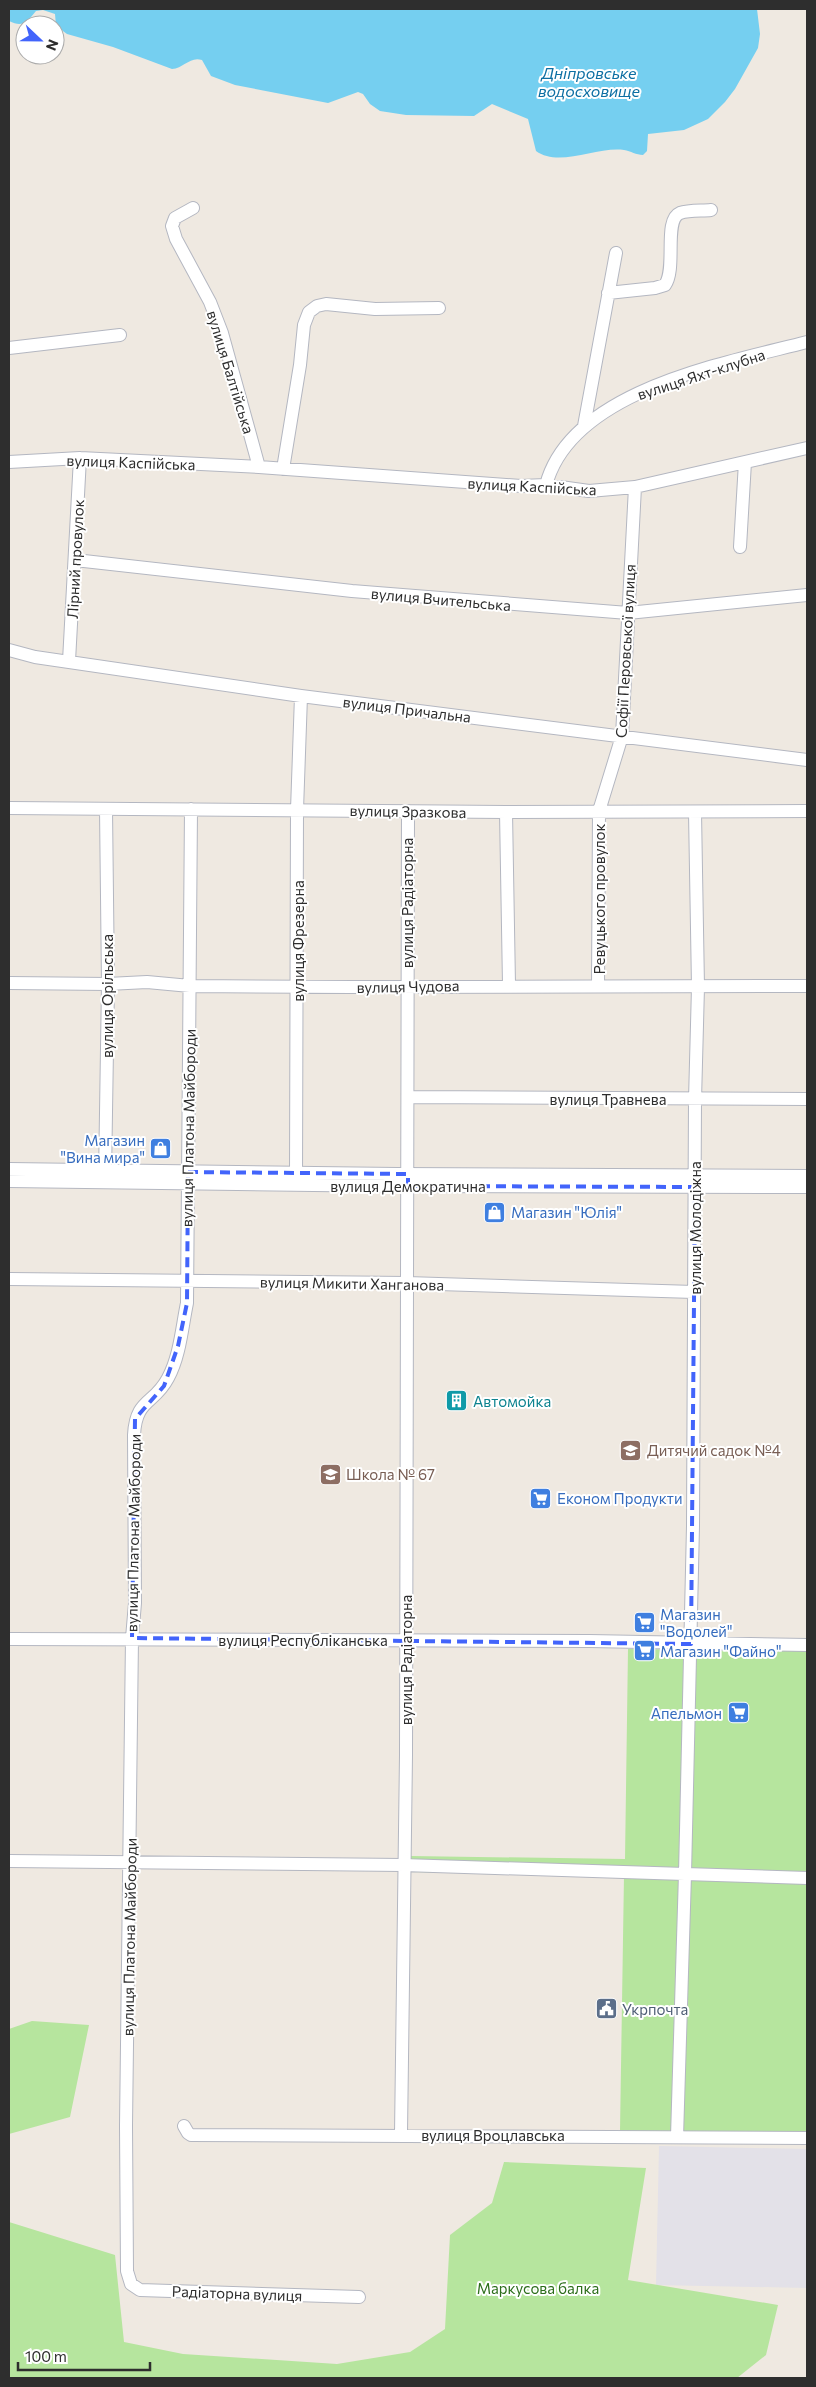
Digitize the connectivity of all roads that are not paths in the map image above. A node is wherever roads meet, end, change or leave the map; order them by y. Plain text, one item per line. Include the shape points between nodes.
1 (193, 208) dead end
2 (712, 210) dead end
3 (616, 253) dead end
4 (608, 294) junction
5 (439, 308) dead end
6 (120, 335) dead end
7 (807, 342) edge
8 (9, 348) edge
9 (584, 426) junction
10 (807, 448) edge
11 (80, 458) junction
12 (9, 462) edge
13 (745, 462) junction
14 (260, 467) junction
15 (283, 469) junction
16 (546, 485) junction
17 (635, 487) junction
18 (740, 547) dead end
19 (75, 560) junction
20 (807, 595) edge
21 (628, 613) junction
22 (9, 650) edge
23 (69, 661) junction
24 (301, 696) junction
25 (622, 736) junction
26 (807, 760) edge
27 (9, 808) edge
28 (106, 809) junction
29 (191, 809) junction
30 (297, 810) junction
31 (408, 811) junction
32 (599, 811) junction
33 (506, 812) junction
34 (695, 812) junction
35 (807, 812) edge
36 (9, 983) edge
37 (108, 984) junction
38 (509, 985) junction
39 (190, 986) junction
40 (298, 986) junction
41 (407, 986) junction
42 (598, 986) junction
43 (807, 986) edge
44 (698, 987) junction
45 (408, 1097) junction
46 (807, 1099) edge
47 (695, 1100) junction
48 (9, 1169) edge
49 (105, 1176) junction
50 (807, 1176) edge
51 (188, 1177) junction
52 (296, 1179) junction
53 (408, 1180) junction
54 (9, 1181) edge
55 (695, 1181) junction
56 (807, 1187) edge
57 (9, 1279) edge
58 (187, 1280) junction
59 (407, 1283) junction
60 (694, 1292) junction
61 (132, 1638) junction
62 (9, 1639) edge
63 (405, 1641) junction
64 (692, 1644) junction
65 (807, 1645) edge
66 (9, 1861) edge
67 (130, 1861) junction
68 (403, 1865) junction
69 (685, 1874) junction
70 (807, 1878) edge
71 (184, 2126) dead end
72 (401, 2134) junction
73 (677, 2137) junction
74 (807, 2138) edge
75 (128, 2271) joint
76 (359, 2297) dead end

1 - 14 street, вулиця Балтійська via 175,218 172,226 219,325
2 - 4 street via 677,214 670,246 671,268 665,285
3 - 4 street
4 - 9 street
5 - 15 street via 375,309 326,304 309,312 304,325
6 - 8 street
7 - 9 street, вулиця Яхт-клубна via 736,360 647,389 630,396
9 - 16 street, вулиця Яхт-клубна via 558,458
10 - 13 street, вулиця Каспійська
11 - 12 street, вулиця Каспійська
11 - 14 street, вулиця Каспійська
11 - 19 street, Лірний провулок
13 - 17 street, вулиця Каспійська
13 - 18 street
14 - 15 street, вулиця Каспійська
15 - 16 street, вулиця Каспійська via 521,486
16 - 17 street, вулиця Каспійська via 589,491
17 - 21 street, Софії Перовської вулиця
19 - 21 street, вулиця Вчительська via 352,591
19 - 23 street, Лірний провулок
20 - 21 street, вулиця Вчительська
21 - 25 street, Софії Перовської вулиця
22 - 23 street, вулиця Причальна
23 - 24 street, вулиця Причальна
24 - 25 street, вулиця Причальна
24 - 30 street, вулиця Фрезерна
25 - 26 street, вулиця Причальна
25 - 32 street, Софії Перовської вулиця
27 - 28 street, вулиця Зразкова
28 - 29 street, вулиця Зразкова
28 - 37 street, вулиця Орільська
29 - 30 street, вулиця Зразкова
29 - 39 street, вулиця Платона Майбороди
30 - 31 street, вулиця Зразкова
30 - 40 street, вулиця Фрезерна
31 - 33 street, вулиця Зразкова
31 - 41 street, вулиця Радіаторна
32 - 33 street, вулиця Зразкова
32 - 34 street, вулиця Зразкова
32 - 42 street, Ревуцького провулок
33 - 38 street
34 - 35 street, вулиця Зразкова
34 - 44 street, вулиця Молодіжна
36 - 37 street, вулиця Чудова
37 - 39 street, вулиця Чудова via 147,982
37 - 49 street, вулиця Орільська
38 - 41 street, вулиця Чудова
38 - 42 street, вулиця Чудова
39 - 40 street, вулиця Чудова
39 - 51 street, вулиця Платона Майбороди
40 - 41 street, вулиця Чудова
40 - 52 street, вулиця Фрезерна
41 - 45 street, вулиця Радіаторна
42 - 44 street, вулиця Чудова
43 - 44 street, вулиця Чудова
44 - 47 street, вулиця Молодіжна
45 - 47 street, вулиця Травнева
45 - 53 street, вулиця Радіаторна
46 - 47 street, вулиця Травнева
47 - 55 street, вулиця Молодіжна
48 - 49 street, вулиця Демократична
49 - 51 street, вулиця Демократична
49 - 54 street, вулиця Демократична
50 - 55 street, вулиця Демократична
51 - 52 street, вулиця Демократична
51 - 58 street, вулиця Платона Майбороди
52 - 53 street, вулиця Демократична
53 - 55 street, вулиця Демократична
53 - 59 street, вулиця Радіаторна
55 - 56 street, вулиця Демократична
55 - 60 street, вулиця Молодіжна
57 - 58 street, вулиця Микити Ханганова
58 - 59 street, вулиця Микити Ханганова
58 - 61 street, вулиця Платона Майбороди via 187,1303 173,1368 164,1386 141,1408 135,1420 135,1603
59 - 60 street, вулиця Микити Ханганова
59 - 63 street, вулиця Радіаторна
60 - 64 street, вулиця Молодіжна
61 - 62 street, вулиця Республіканська via 91,1641
61 - 63 street, вулиця Республіканська
61 - 67 street, вулиця Платона Майбороди
63 - 64 street, вулиця Республіканська
63 - 68 street, вулиця Радіаторна
64 - 65 street, вулиця Республіканська
64 - 69 street, вулиця Молодіжна
66 - 67 street
67 - 68 street
67 - 75 street, вулиця Платона Майбороди via 126,2126
68 - 69 street
68 - 72 street, вулиця Радіаторна
69 - 70 street
69 - 73 street, вулиця Молодіжна
71 - 72 street, вулиця Вроцлавська via 191,2135
72 - 73 street, вулиця Вроцлавська
73 - 74 street, вулиця Вроцлавська
75 - 76 street, Радіаторна вулиця via 131,2284 140,2290

